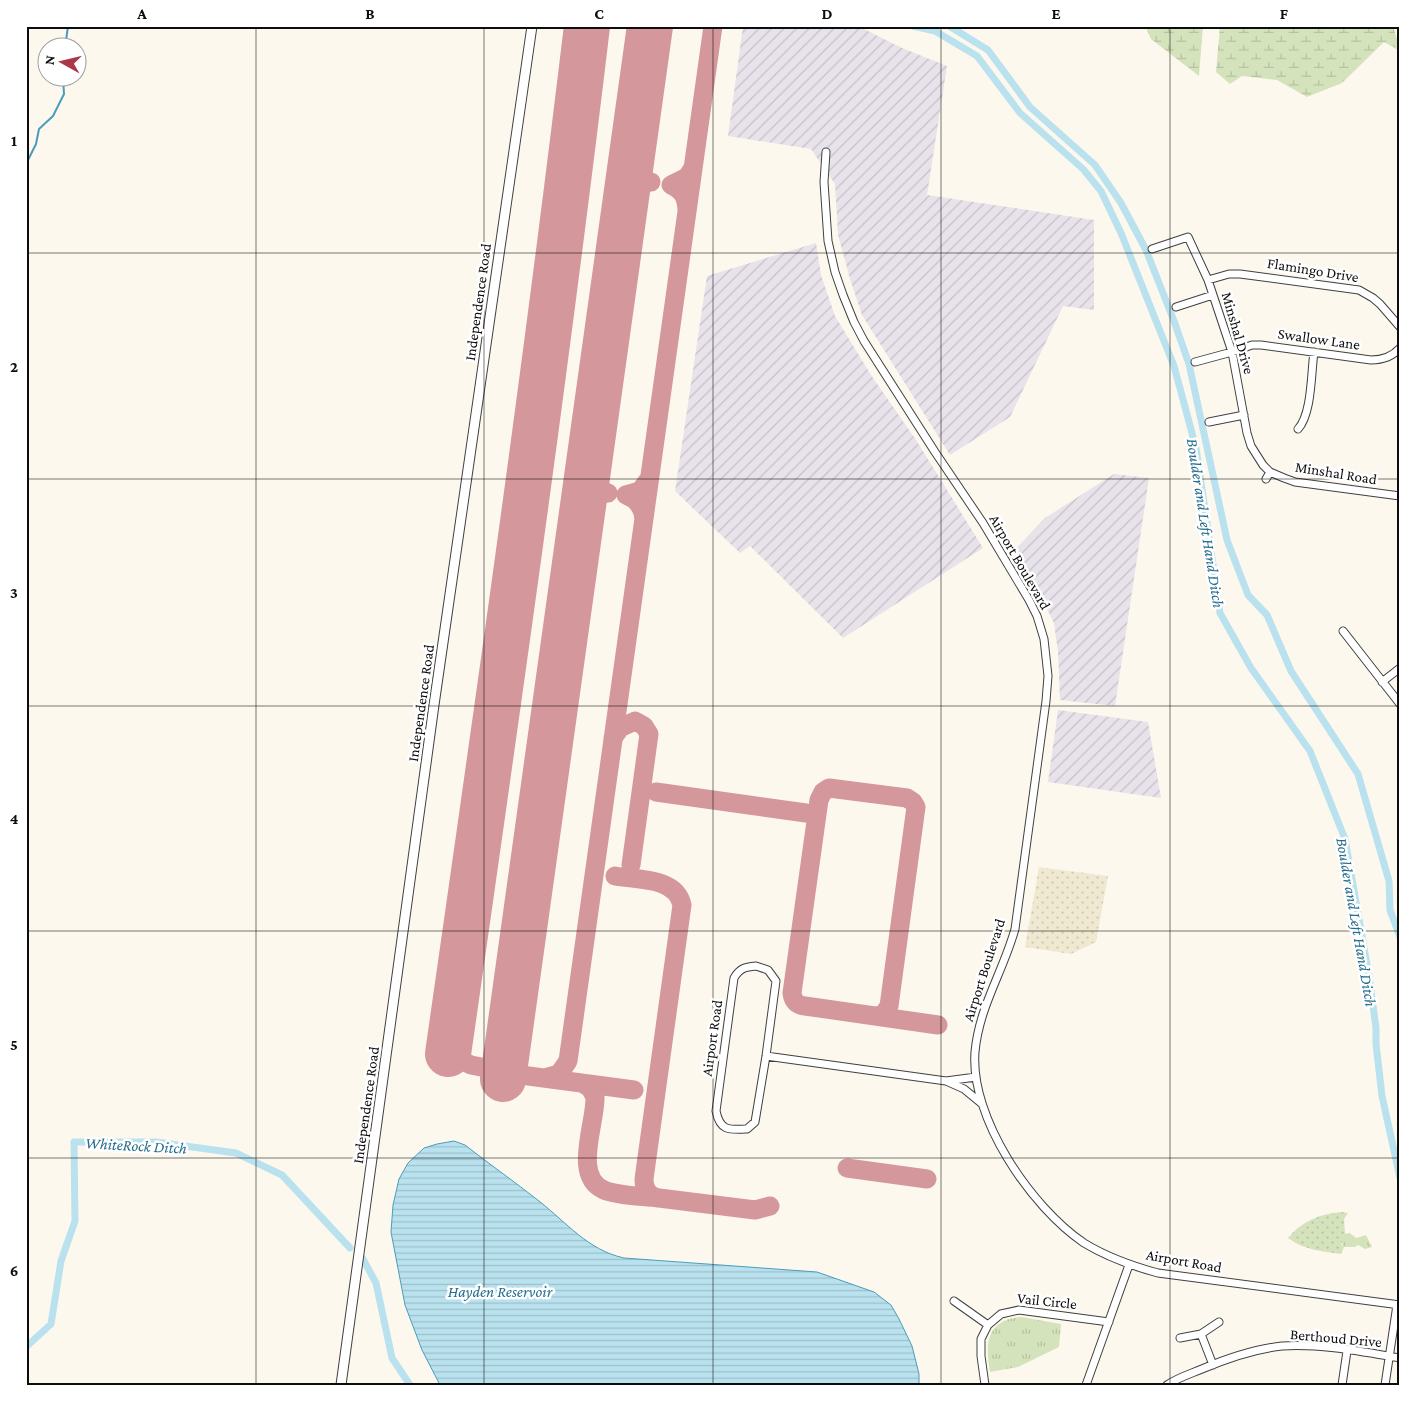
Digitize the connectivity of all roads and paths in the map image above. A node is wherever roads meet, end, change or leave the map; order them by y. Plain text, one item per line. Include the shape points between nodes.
1 (532, 26) edge
2 (826, 152) dead end
3 (1152, 249) dead end
4 (1208, 280) junction
5 (1213, 295) junction
6 (1176, 307) dead end
7 (1400, 327) edge
8 (1400, 348) edge
9 (1232, 352) junction
10 (1314, 352) junction
11 (1195, 362) dead end
12 (1244, 415) junction
13 (1209, 422) dead end
14 (1298, 429) dead end
15 (1270, 472) junction
16 (1266, 479) dead end
17 (1400, 496) edge
18 (1343, 631) dead end
19 (1400, 668) edge
20 (1382, 682) junction
21 (1400, 704) edge
22 (766, 1056) junction
23 (976, 1077) junction
24 (946, 1081) junction
25 (981, 1103) junction
26 (1129, 1265) junction
27 (954, 1300) dead end
28 (1398, 1305) edge
29 (1109, 1322) junction
30 (1218, 1322) dead end
31 (988, 1325) junction
32 (1201, 1334) junction
33 (1180, 1338) dead end
34 (1347, 1351) junction
35 (1389, 1356) junction
36 (1400, 1358) edge
37 (1212, 1365) junction
38 (1181, 1381) edge
39 (341, 1385) edge
40 (985, 1385) edge
41 (1086, 1385) edge
42 (1167, 1385) edge
43 (1342, 1385) edge
44 (1385, 1385) edge

1 - 39 street, Independence Road
2 - 23 street, Airport Boulevard via 824,182 828,240 835,272 854,322 1029,600 1046,648 1046,701 1015,929 981,1018 975,1053
3 - 4 street, Minshal Drive via 1188,237
4 - 5 street, Minshal Drive
4 - 7 street, Flamingo Drive via 1240,274 1354,289 1373,298
5 - 6 street
5 - 9 street, Minshal Drive
8 - 10 street, Swallow Lane via 1396,353 1377,360
9 - 10 street, Swallow Lane via 1261,345
9 - 11 street, Swallow Lane
9 - 12 street, Minshal Drive
10 - 14 street via 1306,413
12 - 13 street
12 - 15 street, Minshal Drive via 1251,446
15 - 16 street
15 - 17 street, Minshal Road via 1295,482
18 - 20 street
19 - 20 street
20 - 21 street
22 - 22 street, Airport Road via 755,1122 747,1129 727,1129 720,1124 716,1111 734,978 739,970 746,967 768,970 776,982
22 - 24 street
23 - 24 street
23 - 25 street, Airport Road
24 - 25 street via 964,1089
25 - 26 street, Airport Road via 1001,1148 1052,1214 1085,1243
26 - 28 street, Airport Road via 1182,1277
26 - 29 street
27 - 31 street
28 - 35 street
29 - 31 street, Vail Circle via 1019,1310 1001,1314
29 - 41 street
30 - 32 street
31 - 40 street via 980,1346
32 - 33 street
32 - 37 street
34 - 35 street, Berthoud Drive
34 - 37 street, Berthoud Drive via 1284,1346 1242,1354
34 - 43 street
35 - 36 street, Berthoud Drive
35 - 44 street
37 - 38 street, Berthoud Drive
38 - 42 street, Berthoud Drive

